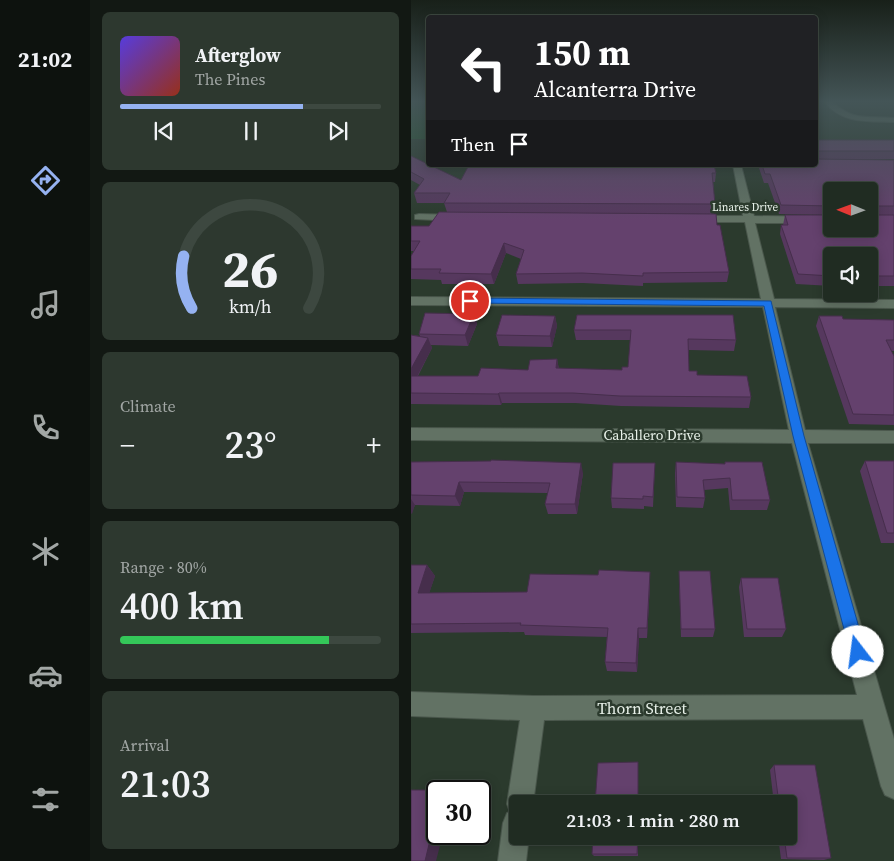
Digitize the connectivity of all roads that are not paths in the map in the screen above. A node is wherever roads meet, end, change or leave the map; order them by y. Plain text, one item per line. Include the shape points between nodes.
1 (737, 167) edge
2 (419, 217) dead end
3 (469, 218) edge
4 (688, 219) edge
5 (748, 219) junction
6 (823, 220) edge
7 (411, 301) edge
8 (767, 303) junction
9 (894, 304) edge
10 (411, 434) edge
11 (798, 436) junction
12 (894, 437) edge
13 (411, 704) edge
14 (873, 707) junction
15 (534, 708) junction
16 (894, 786) edge
17 (521, 795) edge
18 (514, 845) edge
19 (512, 861) edge

1 - 5 street
2 - 3 street
4 - 5 street, Linares Drive
5 - 6 street, Linares Drive
5 - 8 street
7 - 8 street
8 - 9 street
8 - 11 street
10 - 11 street, Caballero Drive
11 - 12 street, Caballero Drive
11 - 14 street
13 - 15 street, Thorn Street
14 - 15 street, Thorn Street
14 - 16 street
15 - 17 street
18 - 19 street

